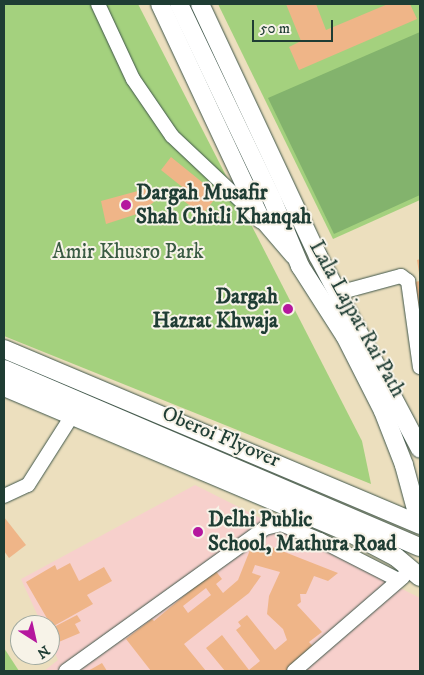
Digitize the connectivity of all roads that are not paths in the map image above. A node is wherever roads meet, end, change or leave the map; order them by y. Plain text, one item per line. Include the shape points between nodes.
1 (98, 4) edge
2 (160, 4) edge
3 (179, 4) edge
4 (200, 4) edge
5 (210, 4) edge
6 (261, 220) junction
7 (318, 256) junction
8 (300, 266) junction
9 (338, 293) junction
10 (4, 349) edge
11 (420, 368) edge
12 (4, 369) edge
13 (4, 387) edge
14 (72, 416) junction
15 (420, 449) edge
16 (4, 496) edge
17 (420, 524) edge
18 (420, 547) edge
19 (417, 573) edge
20 (398, 580) junction
21 (66, 671) edge
22 (294, 671) edge

1 - 6 street via 133,79 172,136
2 - 6 main road
3 - 8 main road, Lala Lajpat Rai Path via 272,199
4 - 7 main road, Lala Lajpat Rai Path
5 - 7 main road via 298,196
6 - 8 street
7 - 9 main road, Lala Lajpat Rai Path
8 - 17 main road, Lala Lajpat Rai Path via 346,336 383,411 404,465
9 - 11 street via 401,276 408,280
9 - 15 main road, Lala Lajpat Rai Path
10 - 17 main road, Oberoi Flyover
12 - 18 main road, Oberoi Flyover
13 - 14 main road
14 - 16 street via 28,485
14 - 19 main road via 352,534
19 - 20 street
20 - 21 street via 281,524 265,528
20 - 22 street

